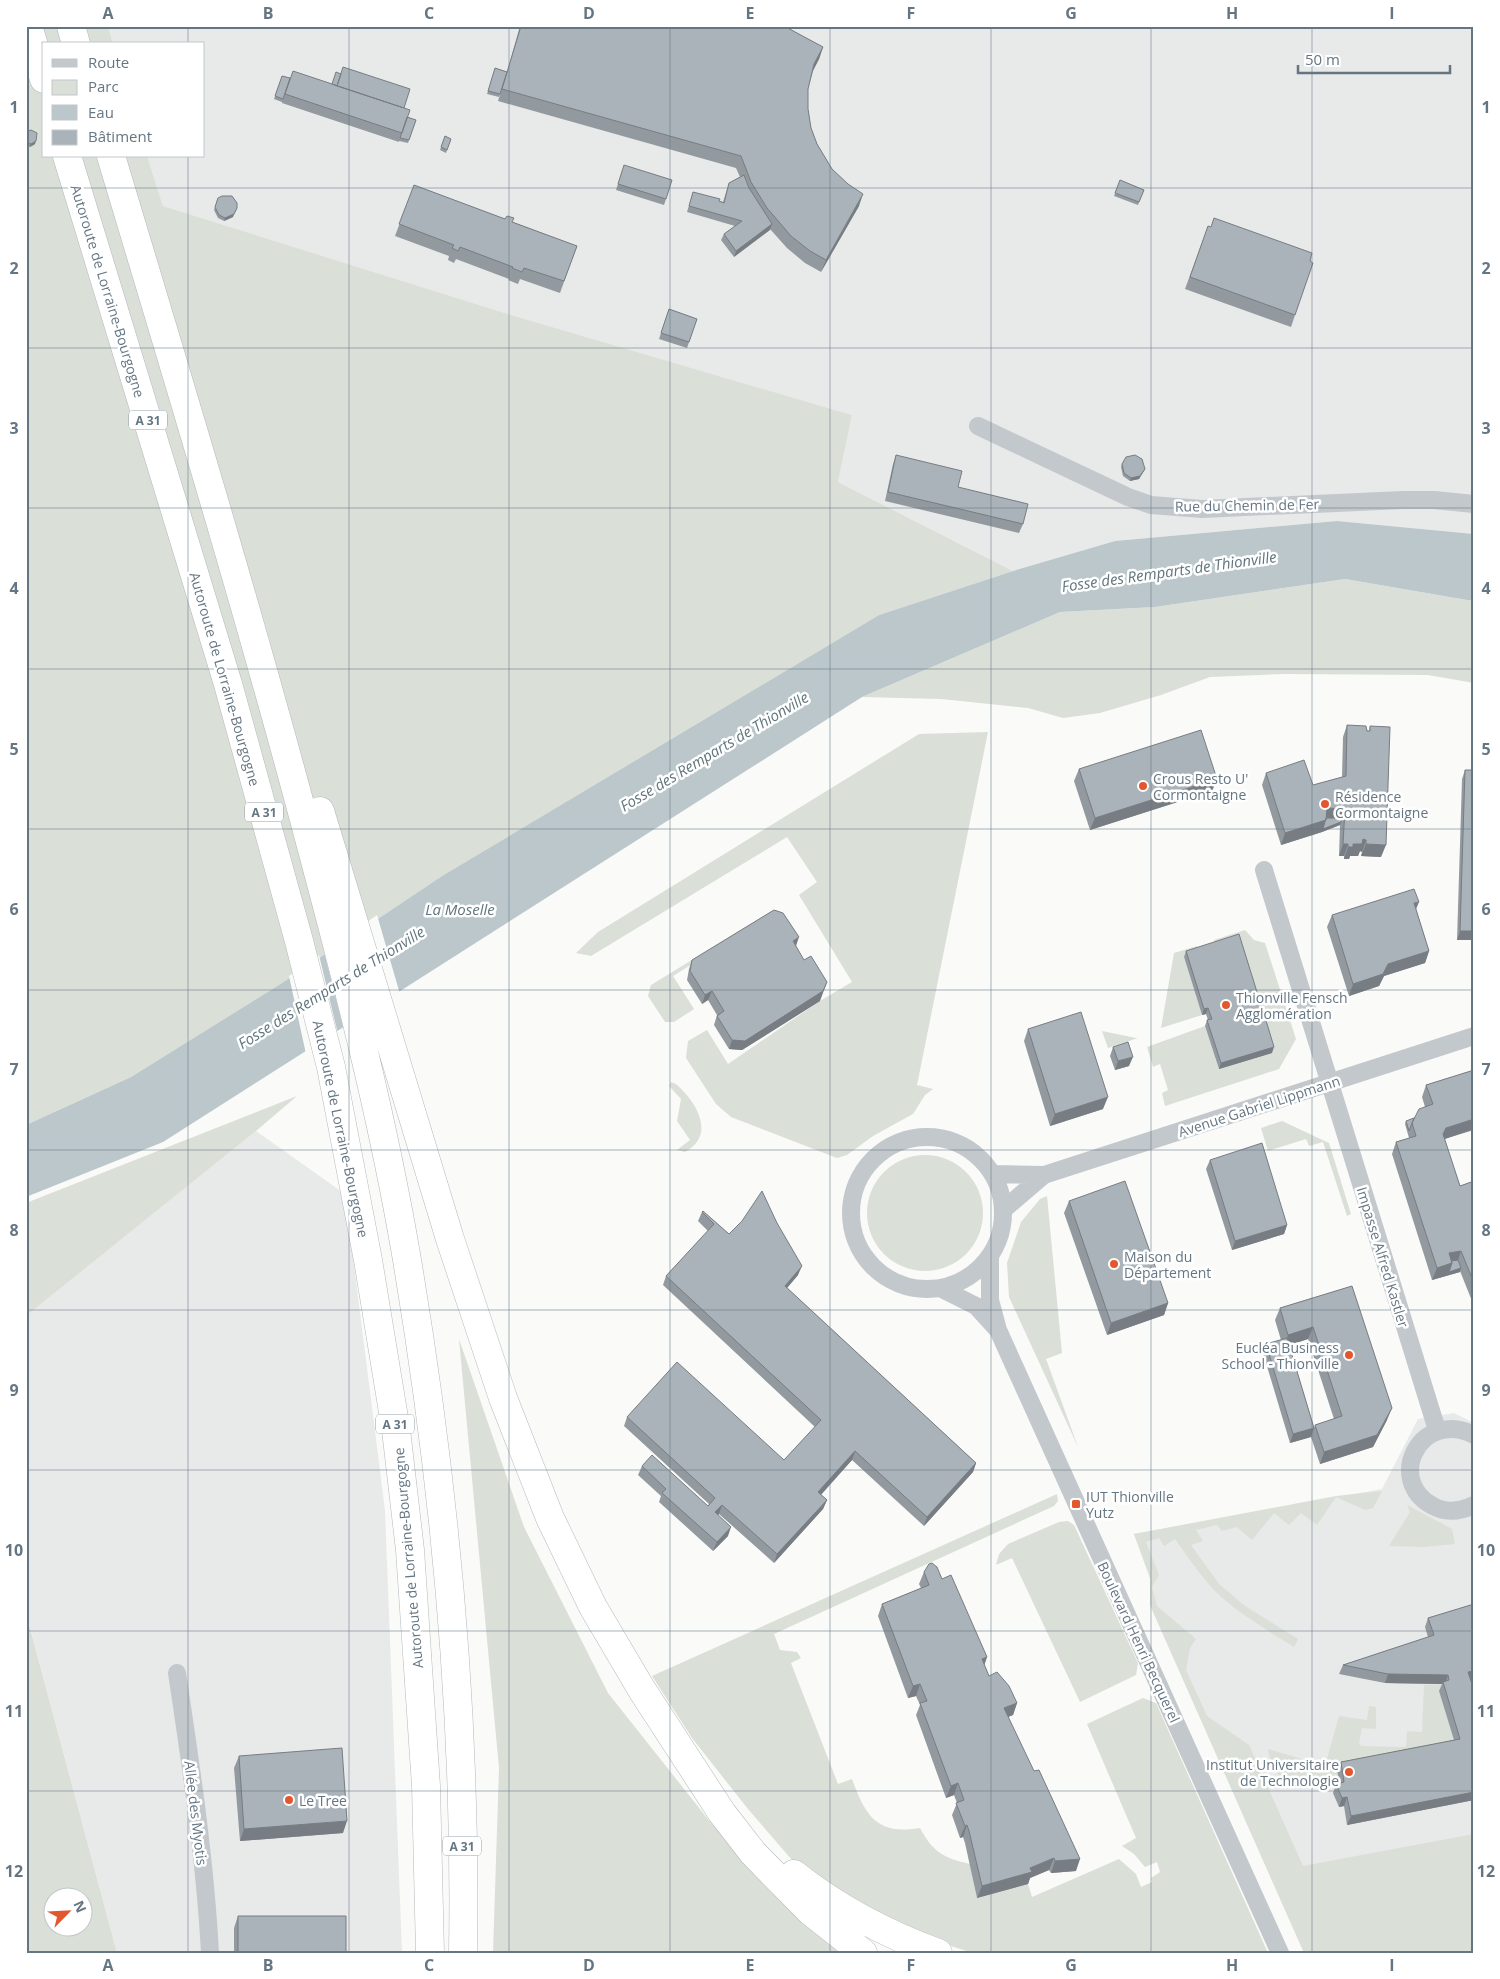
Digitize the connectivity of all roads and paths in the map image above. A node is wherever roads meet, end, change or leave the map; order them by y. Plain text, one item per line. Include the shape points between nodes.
1 (71, 26) edge
2 (28, 28) edge
3 (75, 42) edge
4 (42, 73) edge
5 (68, 158) edge
6 (112, 158) edge
7 (978, 426) dead end
8 (1474, 504) edge
9 (1264, 870) dead end
10 (341, 917) junction
11 (1474, 1036) edge
12 (1330, 1083) junction
13 (992, 1174) junction
14 (1044, 1175) junction
15 (1003, 1210) junction
16 (990, 1256) junction
17 (940, 1288) junction
18 (998, 1330) junction
19 (1437, 1430) junction
20 (1474, 1435) edge
21 (1474, 1504) edge
22 (178, 1673) dead end
23 (670, 1734) junction
24 (426, 1786) junction
25 (210, 1953) edge
26 (416, 1953) edge
27 (430, 1953) edge
28 (463, 1953) edge
29 (864, 1953) edge
30 (938, 1953) edge
31 (1280, 1953) edge

1 - 3 highway
2 - 4 highway
5 - 24 highway, Autoroute de Lorraine-Bourgogne / A 31 via 228,684 331,1067 396,1430 410,1550
6 - 10 highway, A 31 via 274,708 305,763
7 - 8 street, Rue du Chemin de Fer via 1151,505 1202,509 1403,500
9 - 12 street, Impasse Alfred Kastler
10 - 23 highway via 387,1034 503,1398 550,1518 593,1607
10 - 28 highway, A 31 via 362,1045 405,1250 445,1530 460,1740
11 - 12 street, Avenue Gabriel Lippmann
12 - 14 street, Avenue Gabriel Lippmann
12 - 19 street, Impasse Alfred Kastler
13 - 14 street, Avenue Gabriel Lippmann
13 - 15 street
13 - 17 street via 970,1150 952,1141 932,1137 909,1138 888,1147 870,1162 857,1181 851,1203 851,1225 858,1247 870,1265 888,1280 909,1288
14 - 15 street, Avenue Gabriel Lippmann
15 - 16 street via 1000,1234
16 - 17 street via 974,1274 954,1285
16 - 18 street, Boulevard Henri Becquerel via 990,1300
17 - 18 street, Boulevard Henri Becquerel via 976,1306
18 - 31 street, Boulevard Henri Becquerel
19 - 20 street via 1450,1428
19 - 21 street via 1426,1436 1412,1456 1410,1468 1417,1493 1438,1509 1464,1510
22 - 25 street, Allée des Myotis via 194,1781
23 - 29 highway via 722,1813 753,1853 810,1911
23 - 30 highway via 732,1811 794,1874 823,1897 903,1940
24 - 26 highway
24 - 27 highway, Autoroute de Lorraine-Bourgogne / A 31

